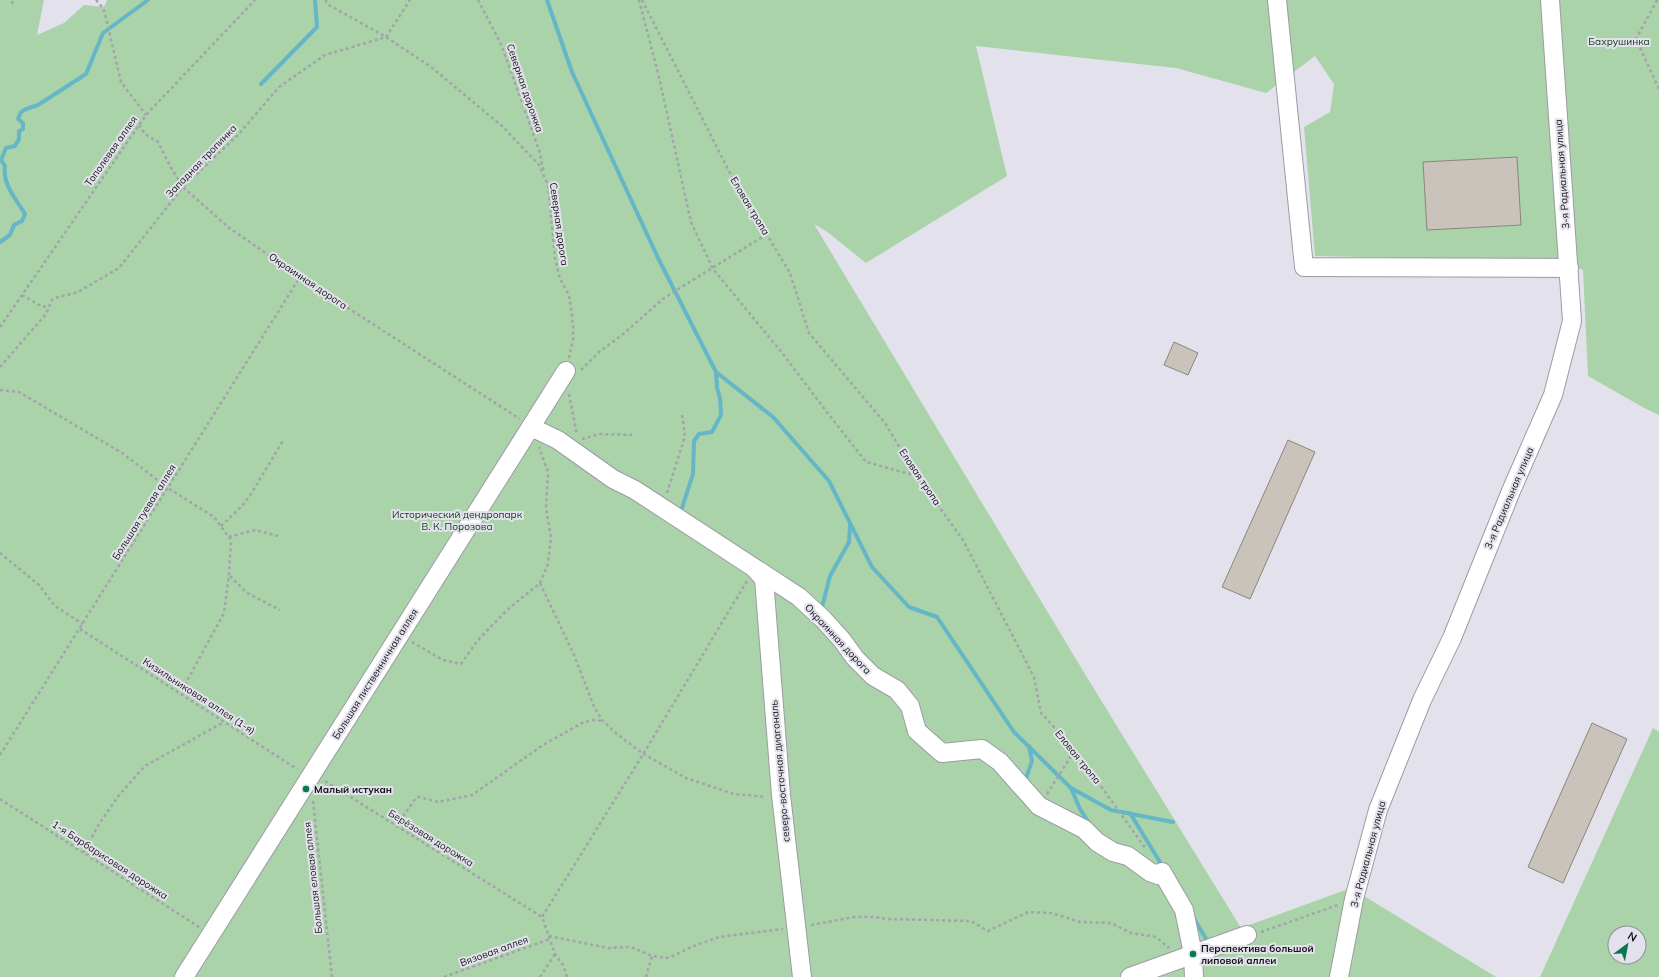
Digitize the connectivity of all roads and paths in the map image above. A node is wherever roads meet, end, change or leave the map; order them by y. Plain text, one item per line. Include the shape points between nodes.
1 (13, 0) edge
2 (96, 0) edge
3 (254, 0) edge
4 (325, 0) edge
5 (410, 0) edge
6 (478, 0) edge
7 (641, 0) edge
8 (1277, 0) edge
9 (1550, 0) edge
10 (1657, 0) edge
11 (12, 4) dead end
12 (386, 37) junction
13 (1659, 89) edge
14 (146, 115) junction
15 (139, 125) junction
16 (548, 185) junction
17 (183, 188) junction
18 (767, 234) junction
19 (713, 268) junction
20 (1569, 268) junction
21 (300, 277) junction
22 (22, 295) junction
23 (48, 307) junction
24 (0, 327) edge
25 (0, 367) edge
26 (572, 372) junction
27 (0, 390) edge
28 (504, 408) dead end
29 (682, 414) dead end
30 (533, 428) junction
31 (634, 435) dead end
32 (284, 439) dead end
33 (917, 476) junction
34 (168, 488) junction
35 (665, 509) junction
36 (221, 526) junction
37 (278, 536) dead end
38 (229, 537) junction
39 (0, 553) edge
40 (755, 569) junction
41 (229, 575) junction
42 (540, 583) junction
43 (280, 610) dead end
44 (82, 624) junction
45 (80, 629) junction
46 (400, 635) junction
47 (182, 694) junction
48 (603, 721) junction
49 (224, 722) junction
50 (1075, 750) junction
51 (644, 753) junction
52 (0, 756) edge
53 (312, 775) junction
54 (781, 795) junction
55 (0, 799) edge
56 (313, 800) dead end
57 (1039, 806) junction
58 (396, 826) junction
59 (83, 853) junction
60 (1148, 853) dead end
61 (1354, 899) junction
62 (542, 917) junction
63 (796, 927) junction
64 (211, 934) junction
65 (1253, 934) joint
66 (549, 936) junction
67 (550, 939) junction
68 (555, 954) junction
69 (652, 956) junction
70 (1188, 956) junction
71 (184, 977) edge
72 (332, 977) edge
73 (444, 977) edge
74 (540, 977) edge
75 (567, 977) edge
76 (646, 977) edge
77 (802, 977) edge
78 (1130, 977) edge
79 (1194, 977) edge
80 (1339, 977) edge

1 - 11 path
2 - 14 path via 105,14 121,82
3 - 14 path, Тополевая аллея
4 - 12 path, Северная дорога via 329,5
5 - 12 path
6 - 16 path, Северная дорожка via 501,44 539,150
7 - 18 path, Еловая тропа via 732,175
7 - 19 path via 690,222
8 - 20 street via 1304,267
9 - 20 street, 3-я Радиальная улица
10 - 13 path via 1636,39
12 - 16 path, Северная дорога via 431,67 502,126 539,165
12 - 17 path, Западная тропинка via 325,56 279,86 238,135
14 - 15 path, Тополевая аллея
15 - 17 path, Окраинная дорога via 145,134 158,142
15 - 22 path, Тополевая аллея
16 - 26 path, Северная дорога via 555,258 560,279 569,295 573,325
17 - 21 path, Окраинная дорога via 228,227
17 - 23 path, Западная тропинка via 119,268 78,292 58,296
18 - 19 path
18 - 33 path, Еловая тропа via 790,272 809,333 885,423
19 - 26 path via 664,298 622,335
19 - 33 path via 866,462
20 - 61 street, 3-я Радиальная улица via 1572,321 1553,395 1452,638 1422,700 1381,803
21 - 28 path, Окраинная дорога
21 - 34 path, Большая туевая аллея
22 - 23 path via 41,306
22 - 24 path, Тополевая аллея
23 - 25 path, Западная тропинка via 46,314
26 - 30 street, Большая лиственничная аллея
26 - 31 path, Северная дорога via 567,384 578,440 600,434
27 - 34 path via 19,392 66,419 122,453
29 - 35 path via 685,436
30 - 35 street, Окраинная дорога via 558,440 613,479
30 - 42 path via 548,472 546,508 551,537 548,564
30 - 46 street, Большая лиственничная аллея
32 - 36 path via 251,494
33 - 50 path, Еловая тропа via 963,540 1034,677 1041,713
34 - 36 path via 214,517
34 - 44 path, Большая туевая аллея
35 - 40 street, Окраинная дорога
36 - 38 path
37 - 38 path via 255,530
38 - 41 path
39 - 44 path via 34,580 62,613
40 - 51 path
40 - 54 street, северо-восточная диагональ via 764,579
40 - 57 street, Окраинная дорога via 799,597 823,619 873,676 897,690 910,706 917,731 942,753 982,749 1000,762
41 - 43 path via 247,594
41 - 47 path via 224,613
42 - 46 path via 478,640 461,664 443,660
42 - 48 path via 574,655 595,709
44 - 45 path, Большая туевая аллея
45 - 47 path, Кизильниковая аллея (1-я)
45 - 52 path, Большая туевая аллея
46 - 53 street, Большая лиственничная аллея
47 - 49 path, Кизильниковая аллея (1-я)
48 - 51 path
48 - 58 path via 587,720 569,730 543,745 472,795 438,802 416,798
49 - 53 path, Кизильниковая аллея (1-я)
49 - 59 path via 145,766 119,795
50 - 57 path
50 - 60 path, Еловая тропа
51 - 54 path via 686,778 727,791 767,797
51 - 62 path
53 - 58 path, Берёзовая дорожка
53 - 64 street, Большая лиственничная аллея
54 - 63 street, северо-восточная диагональ
55 - 59 path, 1-я Барбарисовая дорожка
56 - 72 path, Большая еловая аллея
57 - 70 street, Окраинная дорога via 1084,829 1097,842 1113,852 1128,856 1150,872 1158,875 1162,872 1184,910
58 - 62 path, Берёзовая дорожка
59 - 64 path, 1-я Барбарисовая дорожка
61 - 65 path
61 - 80 street, 3-я Радиальная улица
62 - 66 path
63 - 69 path via 719,937 666,958
63 - 70 path via 854,917 874,917 971,921 988,931 1028,912 1052,913 1080,922 1111,923 1131,933 1156,937 1176,956
63 - 77 street, северо-восточная диагональ
64 - 71 street, Большая лиственничная аллея
65 - 70 street
66 - 67 path
66 - 69 path via 608,948 630,947
67 - 68 path
67 - 73 path, Вязовая аллея
68 - 74 path
68 - 75 path via 563,965
69 - 76 path
70 - 78 street
70 - 79 street

